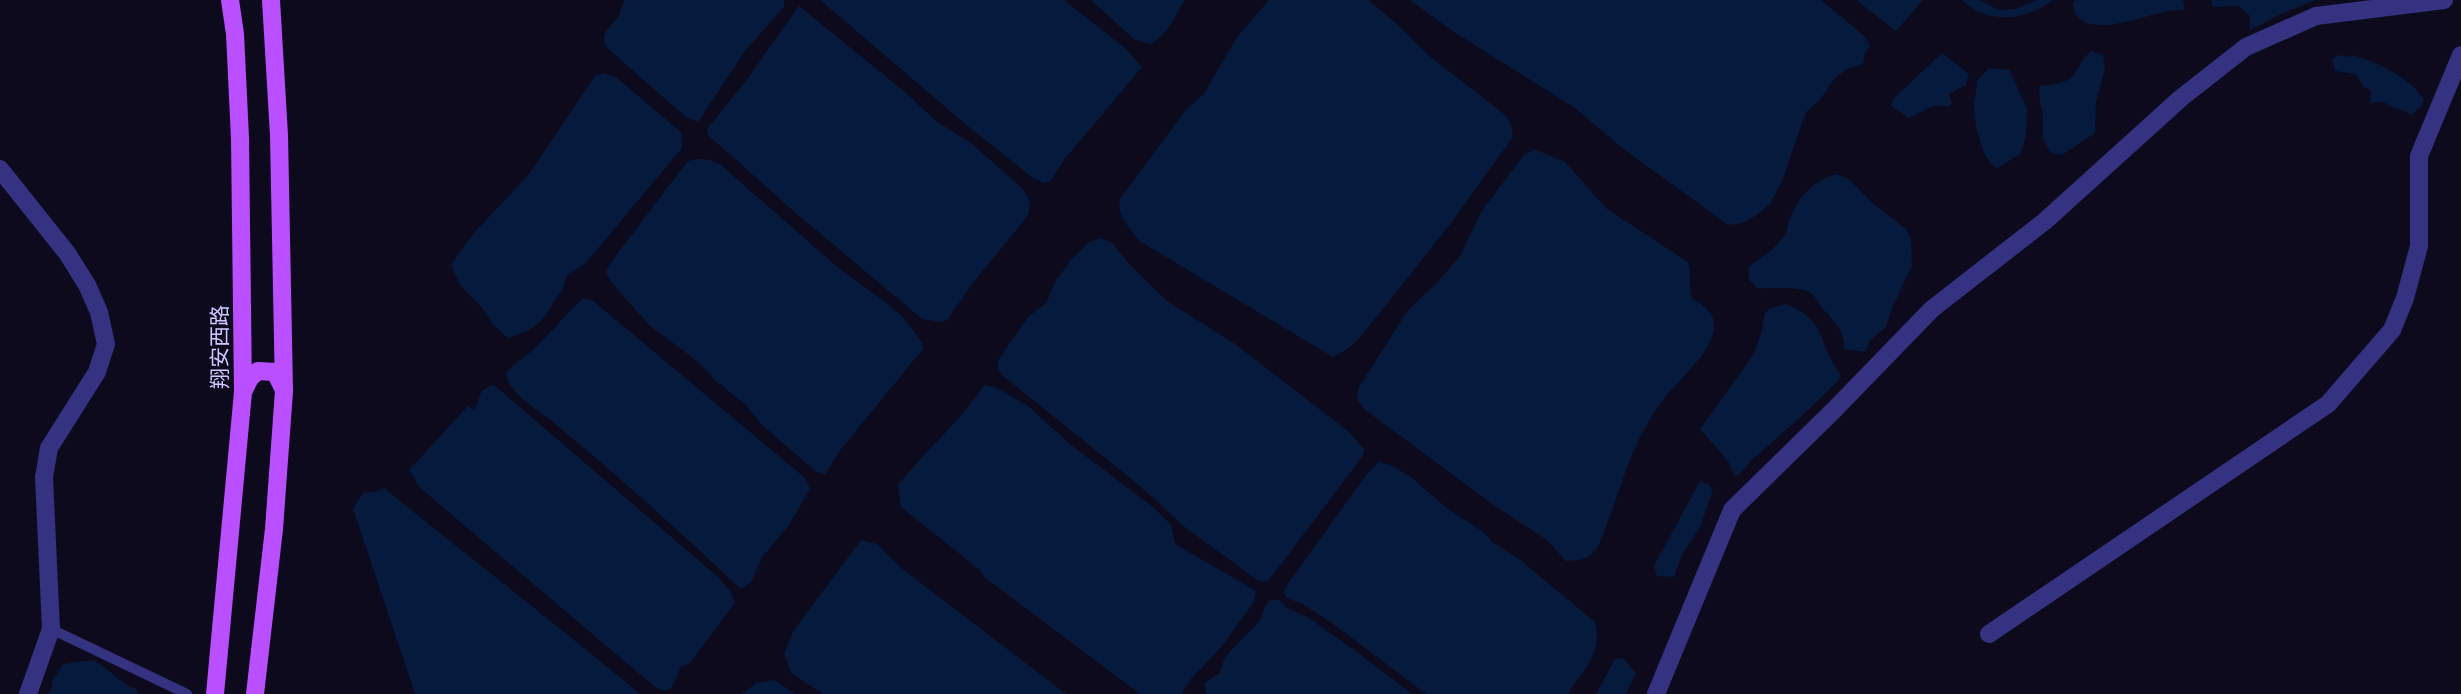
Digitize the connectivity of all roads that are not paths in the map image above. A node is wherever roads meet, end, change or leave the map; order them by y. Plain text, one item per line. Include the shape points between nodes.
1 (230, 0) edge
2 (271, 0) edge
3 (2444, 0) edge
4 (2461, 55) edge
5 (0, 169) edge
6 (284, 391) junction
7 (243, 392) junction
8 (51, 629) junction
9 (1989, 634) dead end
10 (28, 694) edge
11 (187, 694) edge
12 (215, 694) edge
13 (255, 694) edge
14 (1656, 694) edge

1 - 7 main road, 翔安西路 via 240,138
2 - 6 main road via 279,135
3 - 14 street via 2316,16 2246,47 2181,98 2045,221 1932,309 1732,510
4 - 9 street via 2419,156 2419,246 2392,330 2328,404
5 - 8 street via 87,285 106,344 97,372 49,448 44,477
6 - 7 main road via 275,372 258,370
6 - 13 main road
7 - 12 main road, 翔安西路
8 - 10 street
8 - 11 lane

